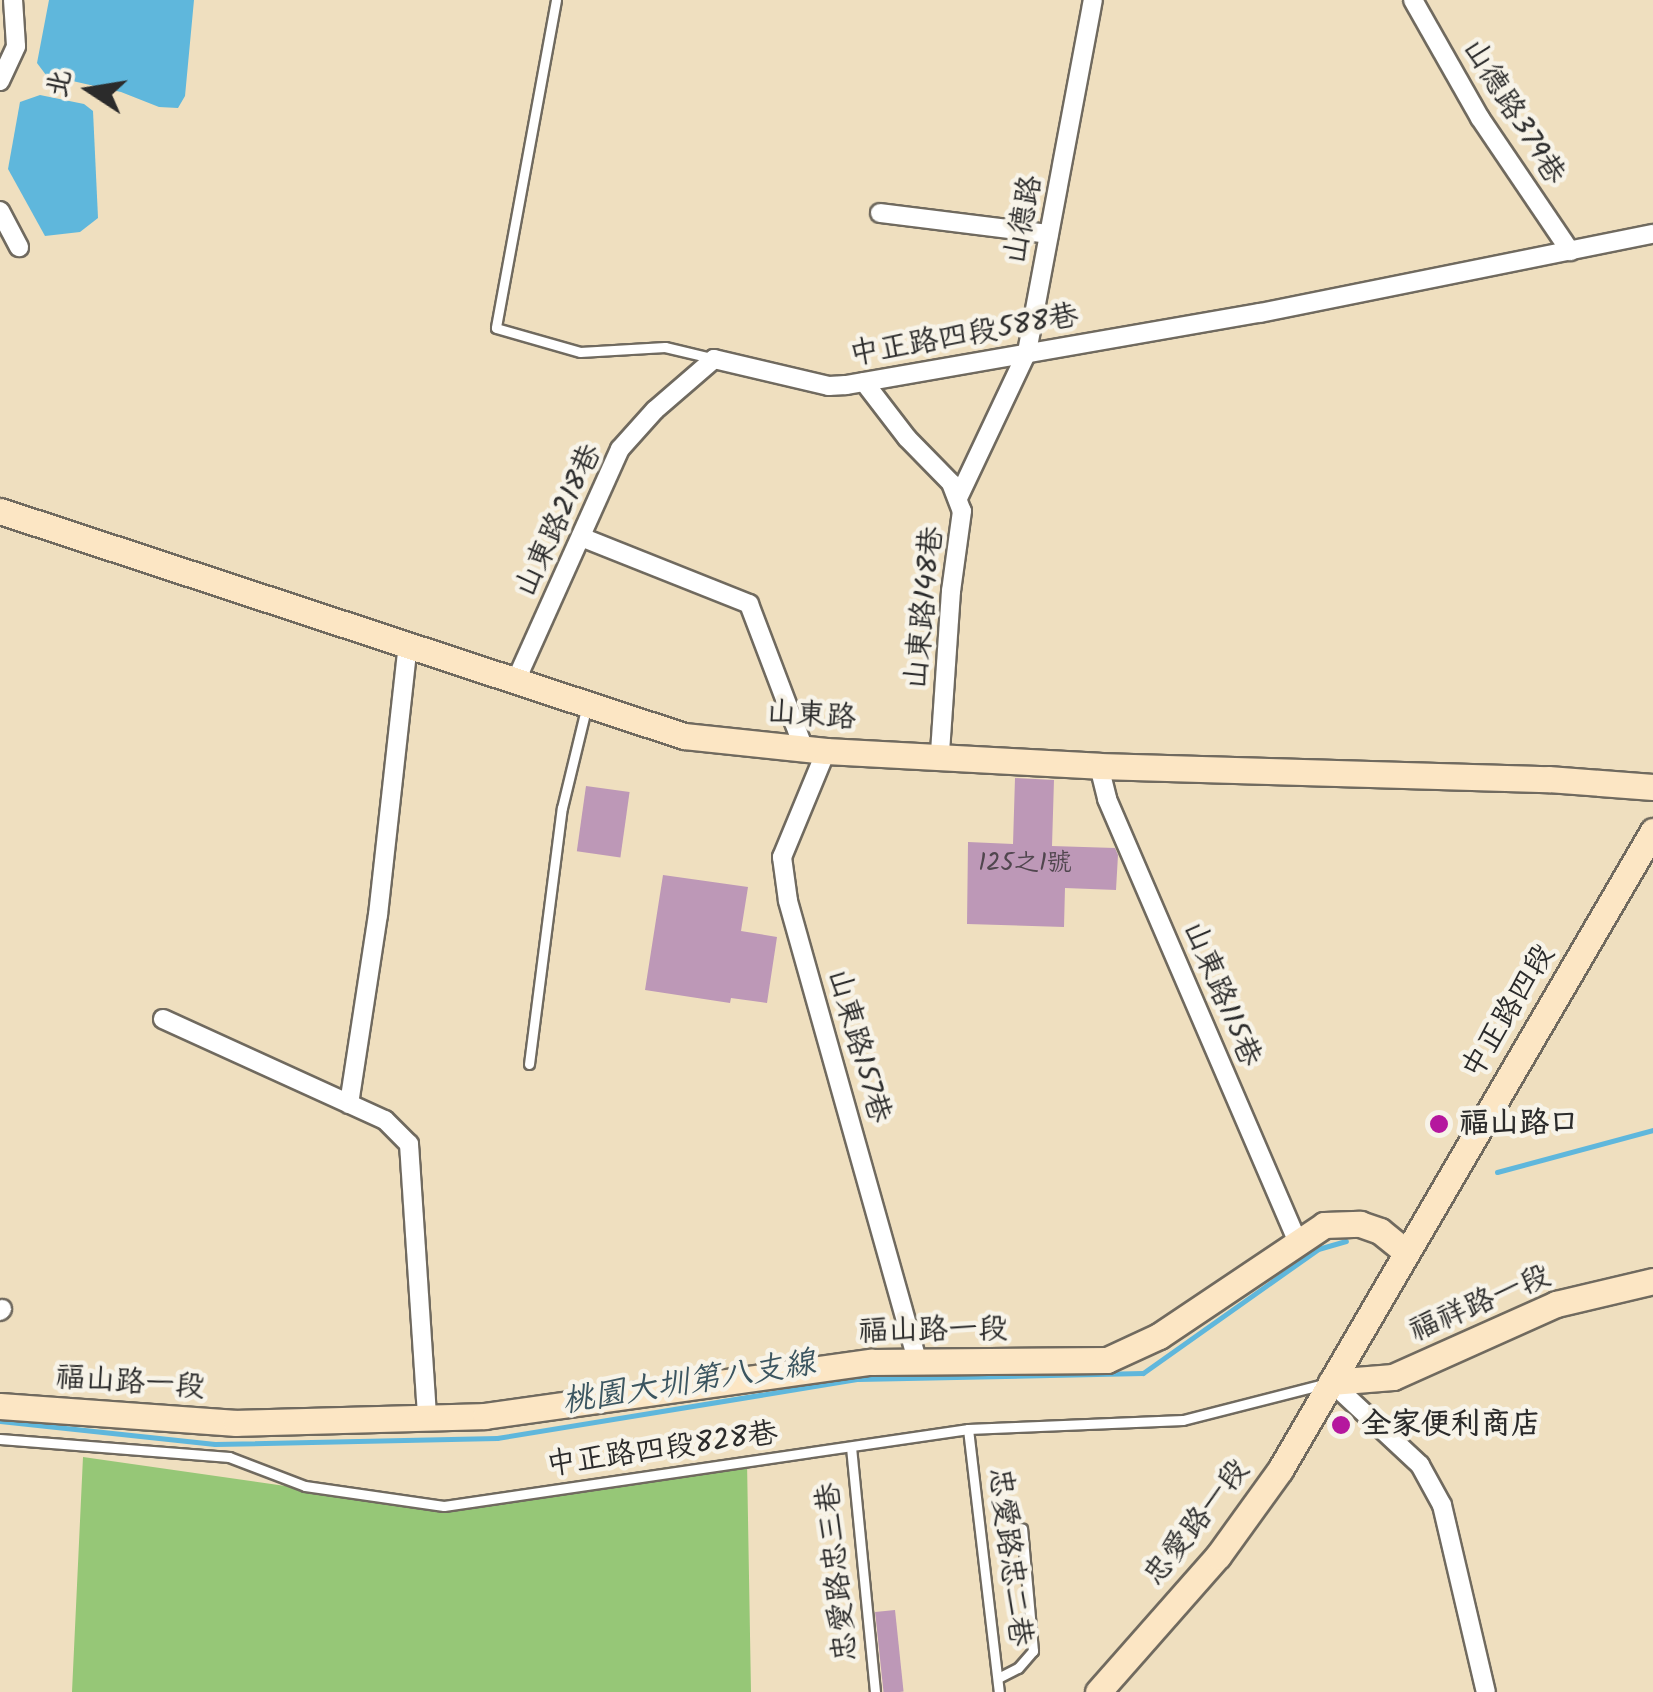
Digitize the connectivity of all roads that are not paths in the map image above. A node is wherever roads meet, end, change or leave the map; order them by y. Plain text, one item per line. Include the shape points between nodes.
1 (13, 0) edge
2 (556, 0) edge
3 (1094, 0) edge
4 (1413, 0) edge
5 (0, 81) edge
6 (0, 212) edge
7 (880, 213) dead end
8 (1049, 234) junction
9 (1653, 234) edge
10 (20, 247) dead end
11 (1570, 251) junction
12 (1027, 352) junction
13 (714, 359) junction
14 (864, 382) junction
15 (959, 496) junction
16 (0, 512) edge
17 (581, 537) junction
18 (408, 642) junction
19 (517, 678) junction
20 (588, 703) junction
21 (815, 750) junction
22 (940, 754) junction
23 (1099, 766) junction
24 (1653, 787) edge
25 (1653, 832) edge
26 (164, 1019) dead end
27 (529, 1064) dead end
28 (349, 1104) junction
29 (1298, 1242) junction
30 (1405, 1251) junction
31 (1653, 1280) edge
32 (917, 1360) junction
33 (1331, 1382) junction
34 (0, 1406) edge
35 (427, 1418) junction
36 (968, 1429) junction
37 (0, 1439) edge
38 (851, 1447) junction
39 (1022, 1528) dead end
40 (998, 1678) junction
41 (875, 1692) edge
42 (999, 1692) edge
43 (1098, 1692) edge
44 (1486, 1692) edge

1 - 5 street via 16,46
2 - 13 lane, 中正路四段588巷 via 496,328 580,352 665,347
3 - 8 street, 山德路
4 - 11 street, 山德路379巷 via 1480,118
6 - 10 street
7 - 8 street
8 - 12 street, 山德路
9 - 11 street, 中正路四段588巷
11 - 12 street, 中正路四段588巷
12 - 14 street, 中正路四段588巷
12 - 15 street, 山德路
13 - 14 street, 中正路四段588巷 via 830,386
13 - 17 street, 山東路218巷 via 620,449
14 - 15 street, 山東路148巷
15 - 22 street, 山東路148巷
16 - 18 street, 山東路
17 - 19 street, 山東路218巷
17 - 21 street via 749,604
18 - 19 street, 山東路
18 - 28 street
19 - 20 street, 山東路
20 - 21 street, 山東路 via 684,736
20 - 27 lane via 562,808
21 - 22 street, 山東路
21 - 32 street, 山東路157巷 via 782,856 786,886
22 - 23 street, 山東路
23 - 24 street, 山東路
23 - 29 street, 山東路115巷 via 1107,800
25 - 30 street, 中正路四段
26 - 28 street
28 - 35 street via 385,1120 409,1144
29 - 30 street, 福山路一段 via 1324,1224 1360,1224
29 - 32 street, 福山路一段 via 1159,1336 1108,1360
30 - 33 street, 中正路四段
31 - 33 street, 福祥路一段 via 1556,1304 1393,1376
32 - 35 street, 福山路一段
33 - 36 lane, 中正路四段828巷 via 1184,1420
33 - 43 street, 忠愛路一段 via 1280,1470 1218,1556
33 - 44 street via 1420,1465 1442,1505
34 - 35 street, 福山路一段 via 236,1423
36 - 38 lane, 中正路四段828巷
36 - 40 lane, 忠愛路忠二巷
37 - 38 lane, 中正路四段828巷 via 229,1457 305,1486 444,1506
38 - 41 lane, 忠愛路忠三巷
39 - 40 lane via 1033,1651
40 - 42 lane, 忠愛路忠二巷

